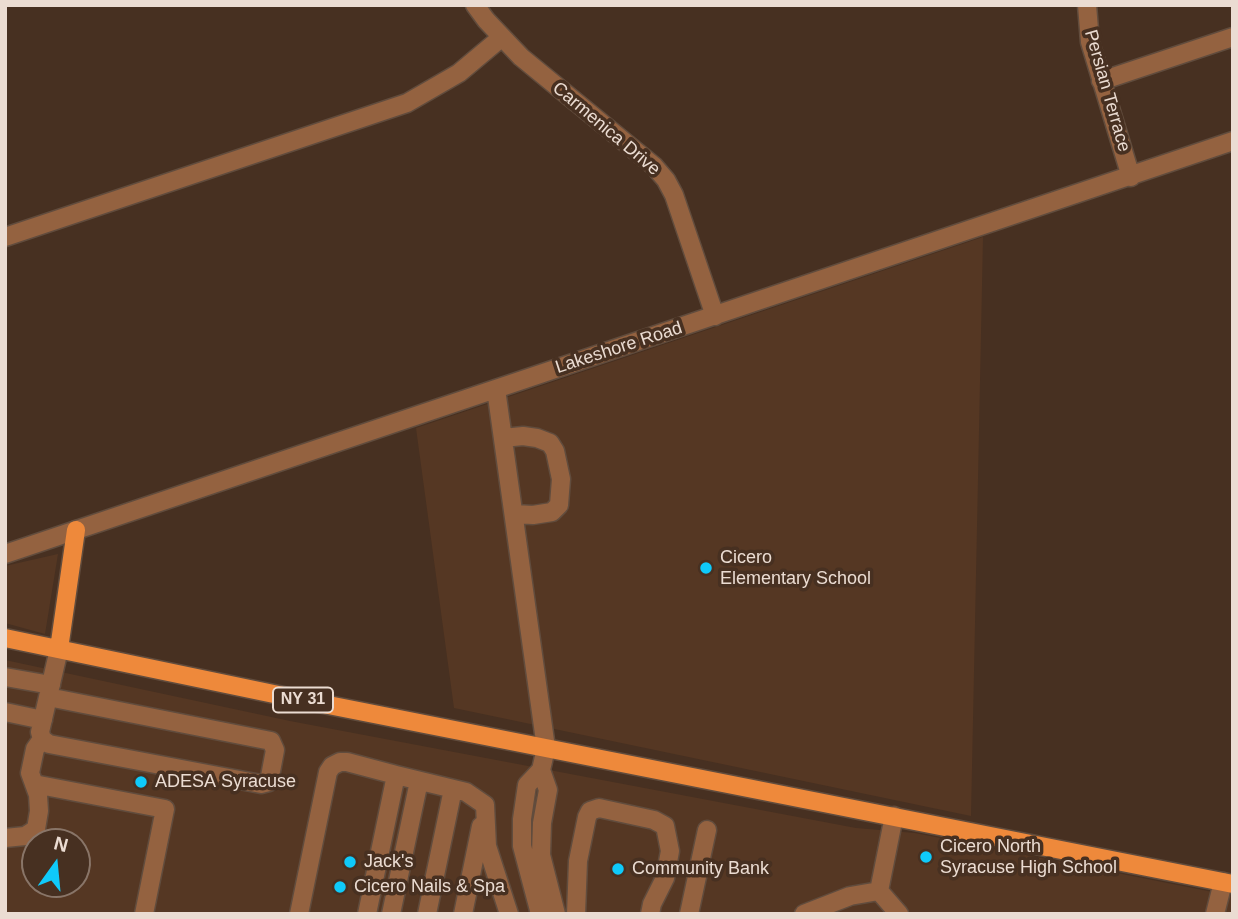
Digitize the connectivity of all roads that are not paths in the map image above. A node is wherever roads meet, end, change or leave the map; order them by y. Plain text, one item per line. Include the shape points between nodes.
1 (475, 5) edge
2 (1087, 5) edge
3 (502, 37) junction
4 (1233, 37) edge
5 (1101, 81) junction
6 (1233, 141) edge
7 (1131, 177) junction
8 (5, 237) edge
9 (715, 316) junction
10 (496, 389) junction
11 (503, 438) junction
12 (514, 514) junction
13 (76, 530) junction
14 (5, 554) edge
15 (5, 638) edge
16 (59, 649) junction
17 (5, 677) edge
18 (49, 691) junction
19 (5, 712) edge
20 (43, 720) junction
21 (42, 738) junction
22 (546, 748) junction
23 (541, 770) junction
24 (396, 775) junction
25 (419, 780) junction
26 (34, 784) junction
27 (453, 789) junction
28 (485, 805) junction
29 (894, 816) junction
30 (707, 830) dead end
31 (5, 838) edge
32 (1228, 883) edge
33 (878, 891) junction
34 (505, 908) edge
35 (144, 914) edge
36 (299, 914) edge
37 (367, 914) edge
38 (391, 914) edge
39 (427, 914) edge
40 (463, 914) edge
41 (540, 914) edge
42 (556, 914) edge
43 (576, 914) edge
44 (650, 914) edge
45 (689, 914) edge
46 (804, 914) edge
47 (899, 914) edge
48 (1215, 914) edge

1 - 3 street, Carmenica Drive
2 - 5 street, Persian Terrace via 1090,42
3 - 8 street via 459,73 407,103
3 - 9 street, Carmenica Drive via 666,180
4 - 5 street
5 - 7 street, Persian Terrace
6 - 7 street, Lakeshore Road
7 - 9 street, Lakeshore Road
9 - 10 street, Lakeshore Road
10 - 11 street
10 - 13 street, Lakeshore Road
11 - 12 street
11 - 12 street via 523,436 550,443 561,479 559,505 552,512
12 - 22 street
13 - 14 street, Lakeshore Road
13 - 16 main road
15 - 16 main road, NY 31
16 - 18 street
16 - 22 main road, NY 31
17 - 18 street
18 - 20 street
18 - 21 street via 266,739 275,750 269,782 261,784 49,744
19 - 20 street
20 - 21 street
21 - 26 street via 30,773
22 - 23 street
22 - 29 main road, NY 31
23 - 41 street via 527,785 522,820 522,846
23 - 42 street via 548,789 541,855
24 - 25 street
24 - 36 street via 347,762 332,766
24 - 37 street
25 - 27 street
25 - 38 street
26 - 31 street via 39,811 36,830
26 - 35 street via 165,809
27 - 28 street
27 - 39 street
28 - 34 street via 487,845
28 - 40 street
29 - 32 main road, NY 31
29 - 33 street
30 - 45 street
32 - 48 street
33 - 46 street via 850,896
33 - 47 street
43 - 44 street via 578,861 587,817 599,808 660,821 665,826 670,851

